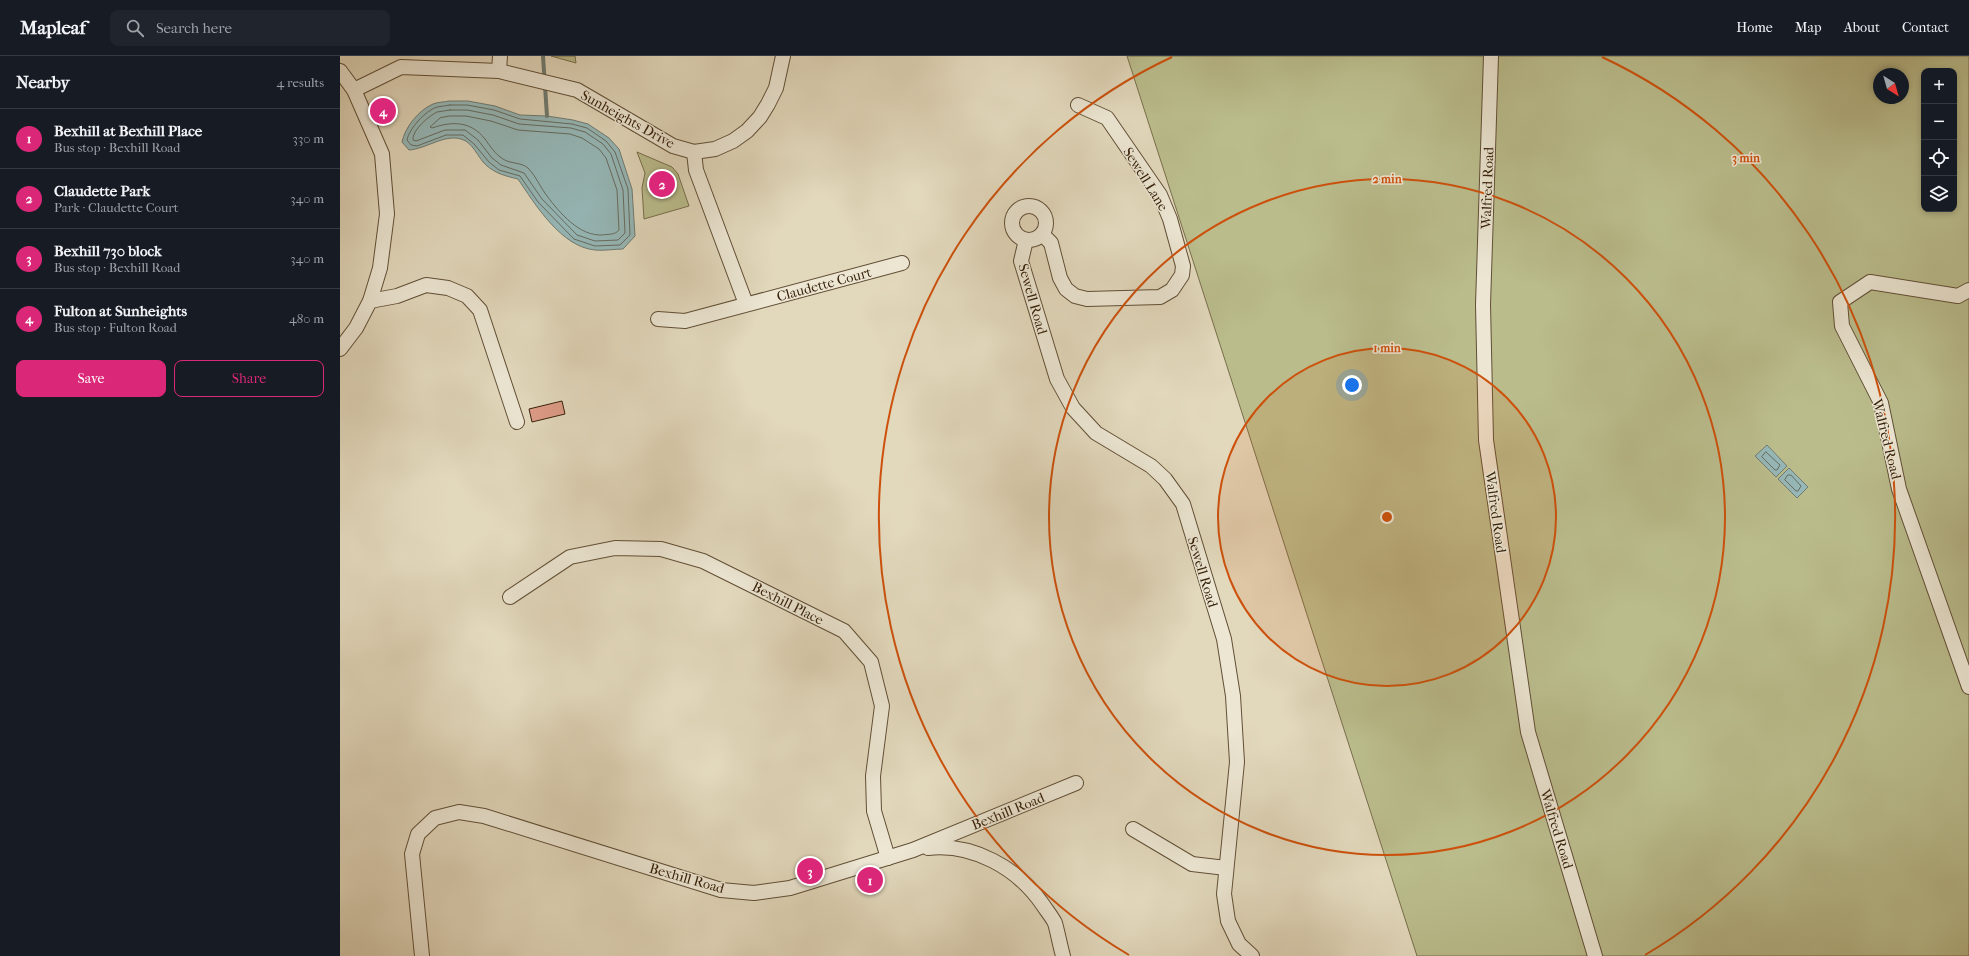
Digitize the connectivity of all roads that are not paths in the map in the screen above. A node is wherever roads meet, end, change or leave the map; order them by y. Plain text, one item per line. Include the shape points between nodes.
1 (500, 56) edge
2 (783, 56) edge
3 (1491, 56) edge
4 (340, 71) edge
5 (499, 71) junction
6 (354, 90) junction
7 (1078, 105) dead end
8 (694, 152) junction
9 (1042, 234) junction
10 (1026, 240) junction
11 (902, 263) dead end
12 (1969, 290) edge
13 (370, 301) junction
14 (746, 304) junction
15 (658, 319) dead end
16 (340, 349) edge
17 (517, 422) dead end
18 (510, 597) dead end
19 (1969, 687) edge
20 (1076, 783) dead end
21 (1133, 829) dead end
22 (914, 850) junction
23 (888, 858) junction
24 (1226, 868) junction
25 (422, 956) edge
26 (1063, 956) edge
27 (1252, 956) edge
28 (1595, 956) edge

1 - 5 street
2 - 8 street, Sunheights Drive via 776,88 760,117 747,131 727,144
3 - 28 street, Walfred Road via 1483,306 1486,440 1528,732
4 - 6 street
5 - 6 street, Sunheights Drive via 400,67
5 - 8 street, Sunheights Drive via 577,90 673,146
6 - 13 street via 382,154 387,214 380,268
7 - 9 street, Sewell Lane via 1107,118 1160,195 1170,219 1183,266 1182,276 1172,290 1160,297 1087,300 1075,296 1066,289 1060,278 1051,243
8 - 14 street via 696,170
9 - 10 street via 1032,240
9 - 10 street via 1046,222 1040,211 1029,206 1022,207 1012,222 1015,234
10 - 24 street, Sewell Road via 1021,261 1057,379 1064,394 1096,433 1151,466 1183,504 1224,639 1233,696 1237,762
11 - 14 street, Claudette Court
12 - 19 street, Walfred Road via 1958,296 1870,282 1840,302 1842,326 1881,403 1899,489
13 - 16 street via 356,328
13 - 17 street via 397,296 426,285 448,288 467,296 480,310
14 - 15 street, Claudette Court via 685,321
18 - 23 street, Bexhill Place via 570,558 615,548 661,549 703,561 844,631 871,662 882,706 873,776 874,811
20 - 22 street, Bexhill Road
21 - 24 street via 1192,864
22 - 23 street, Bexhill Road
22 - 26 street via 943,846 973,851 1006,868 1033,890 1054,922
23 - 25 street, Bexhill Road via 790,888 754,893 721,890 484,816 458,812 435,818 418,834 412,854
24 - 27 street, Sewell Road via 1224,894 1228,921 1239,944

